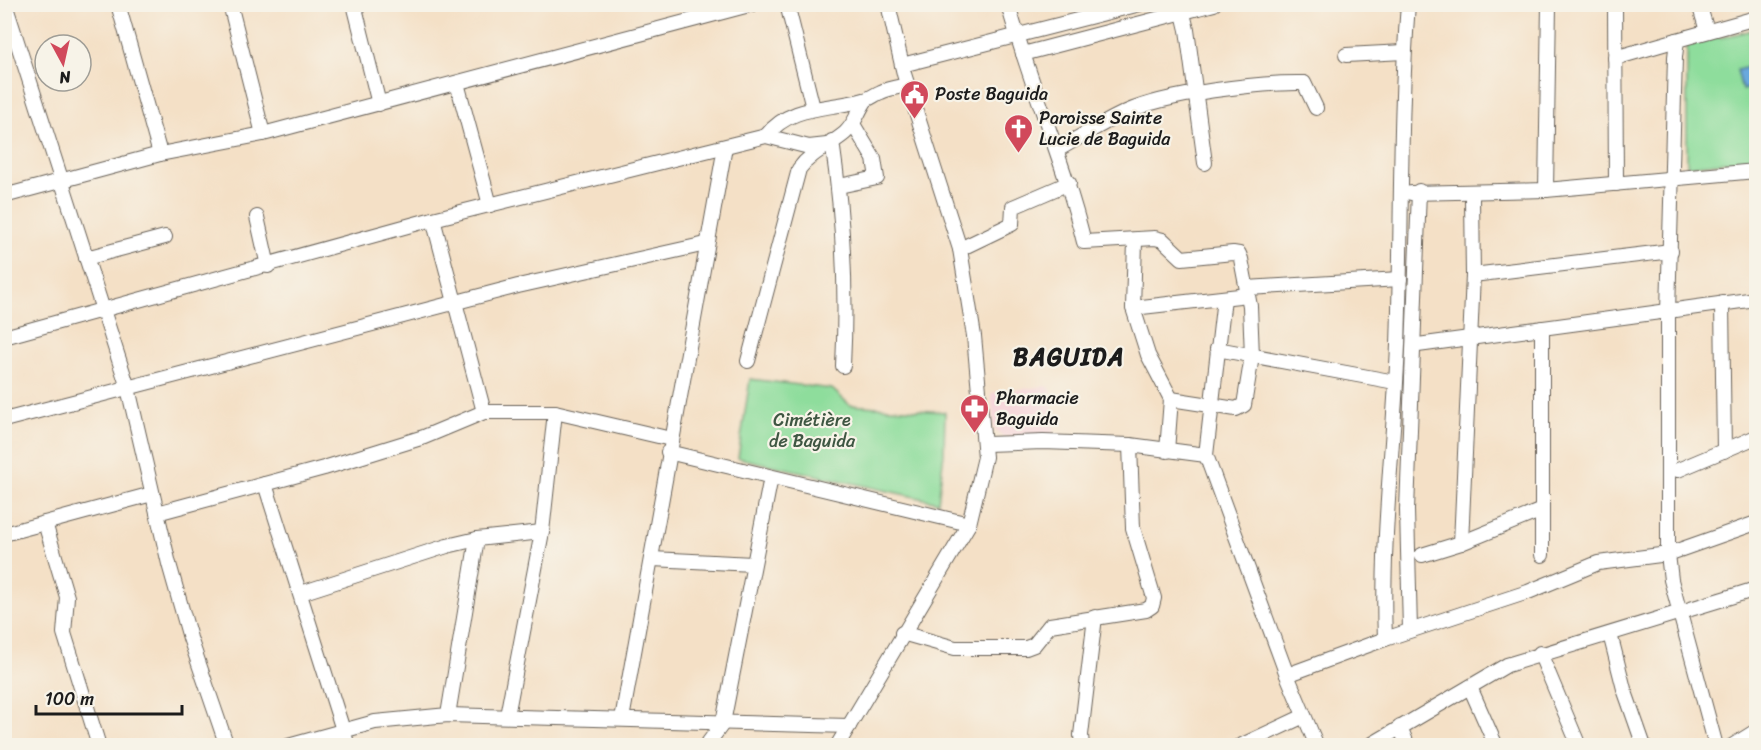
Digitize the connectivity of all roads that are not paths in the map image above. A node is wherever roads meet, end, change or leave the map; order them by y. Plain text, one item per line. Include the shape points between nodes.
1 (5, 4) edge
2 (118, 4) edge
3 (230, 4) edge
4 (354, 4) edge
5 (693, 4) edge
6 (753, 4) edge
7 (787, 4) edge
8 (888, 4) edge
9 (1008, 4) edge
10 (1140, 4) edge
11 (1214, 4) edge
12 (1408, 4) edge
13 (1549, 4) edge
14 (1615, 4) edge
15 (1700, 4) edge
16 (1182, 8) edge
17 (1756, 18) edge
18 (698, 19) junction
19 (1707, 31) junction
20 (1017, 38) junction
21 (1677, 40) junction
22 (1404, 52) junction
23 (1023, 54) junction
24 (1346, 55) dead end
25 (1615, 58) junction
26 (902, 66) junction
27 (457, 83) junction
28 (908, 85) junction
29 (1195, 95) junction
30 (866, 100) junction
31 (379, 104) junction
32 (813, 108) junction
33 (1316, 108) dead end
34 (853, 124) junction
35 (263, 134) junction
36 (766, 136) junction
37 (830, 143) junction
38 (725, 147) junction
39 (1057, 150) junction
40 (160, 154) junction
41 (1205, 163) dead end
42 (1756, 171) edge
43 (1673, 179) junction
44 (61, 180) junction
45 (1069, 183) junction
46 (1616, 184) junction
47 (839, 186) junction
48 (1546, 190) junction
49 (1419, 191) junction
50 (1400, 194) junction
51 (4, 195) edge
52 (1472, 198) dead end
53 (490, 205) junction
54 (257, 217) dead end
55 (433, 219) junction
56 (165, 237) dead end
57 (1135, 241) junction
58 (706, 244) junction
59 (960, 249) junction
60 (1671, 250) junction
61 (86, 258) junction
62 (268, 266) junction
63 (1473, 275) junction
64 (1400, 279) junction
65 (1247, 291) junction
66 (1224, 298) junction
67 (1756, 299) edge
68 (455, 303) junction
69 (1722, 303) junction
70 (1133, 308) junction
71 (103, 309) junction
72 (1669, 310) junction
73 (1542, 327) junction
74 (4, 337) edge
75 (1470, 338) junction
76 (1418, 345) dead end
77 (1217, 349) junction
78 (1252, 356) junction
79 (748, 361) dead end
80 (843, 366) dead end
81 (1395, 382) junction
82 (128, 388) junction
83 (1171, 399) junction
84 (1210, 405) junction
85 (484, 412) junction
86 (555, 412) junction
87 (4, 420) edge
88 (1756, 437) edge
89 (986, 444) junction
90 (670, 445) junction
91 (1130, 445) junction
92 (1167, 451) junction
93 (1724, 451) junction
94 (1206, 455) junction
95 (1678, 470) dead end
96 (771, 477) junction
97 (265, 484) junction
98 (152, 494) junction
99 (1542, 510) junction
100 (157, 513) junction
101 (45, 523) junction
102 (1756, 523) edge
103 (969, 524) junction
104 (542, 532) junction
105 (4, 534) edge
106 (477, 539) junction
107 (1461, 543) junction
108 (1668, 554) junction
109 (1422, 555) dead end
110 (1542, 555) dead end
111 (652, 559) junction
112 (753, 564) junction
113 (1756, 589) edge
114 (301, 593) junction
115 (1681, 612) junction
116 (1095, 617) junction
117 (1410, 630) junction
118 (902, 633) junction
119 (1610, 634) junction
120 (1385, 639) junction
121 (1540, 653) junction
122 (1287, 675) junction
123 (1470, 687) junction
124 (447, 715) junction
125 (507, 716) junction
126 (1304, 716) junction
127 (621, 719) junction
128 (723, 723) junction
129 (849, 726) junction
130 (1400, 727) junction
131 (343, 729) junction
132 (1756, 731) edge
133 (99, 746) edge
134 (227, 746) edge
135 (288, 746) edge
136 (348, 746) edge
137 (706, 746) edge
138 (837, 746) edge
139 (1082, 746) edge
140 (1240, 746) edge
141 (1317, 746) edge
142 (1369, 746) edge
143 (1408, 746) edge
144 (1496, 746) edge
145 (1579, 746) edge
146 (1644, 746) edge
147 (1716, 746) edge
148 (1732, 746) edge

1 - 44 street
2 - 40 street
3 - 35 street
4 - 31 street
5 - 18 street
6 - 18 street
7 - 32 street
8 - 26 street
9 - 20 street
10 - 20 street
11 - 16 street
12 - 22 street
13 - 48 street
14 - 25 street
15 - 19 street
16 - 23 street
16 - 29 street
17 - 19 street
18 - 27 street
19 - 21 street
20 - 23 street
20 - 26 street
21 - 25 street
21 - 43 street
22 - 24 street
22 - 50 street
23 - 39 street
25 - 46 street
26 - 28 street
27 - 31 street
27 - 53 street
28 - 30 street via 882,91
28 - 59 street
29 - 33 street via 1304,83
29 - 39 street via 1126,112
29 - 41 street
30 - 32 street
30 - 34 street
31 - 35 street
32 - 36 street via 791,115
34 - 37 street
34 - 47 street via 874,159 877,178
35 - 40 street
36 - 37 street via 809,147
36 - 38 street
37 - 47 street
37 - 79 street via 805,159 799,169
38 - 53 street
38 - 58 street
39 - 45 street
40 - 44 street
42 - 43 street
43 - 46 street
43 - 60 street
44 - 51 street
44 - 61 street
45 - 57 street via 1084,242
45 - 59 street via 1013,207 1012,224
46 - 48 street
47 - 80 street via 846,308
48 - 49 street
49 - 50 street
49 - 117 street via 1407,510
50 - 64 street
52 - 63 street
53 - 55 street
54 - 62 street
55 - 62 street
55 - 68 street
56 - 61 street
57 - 65 street via 1163,240 1176,255 1188,259 1239,254
57 - 70 street
58 - 68 street
58 - 90 street
59 - 89 street
60 - 63 street
60 - 72 street
61 - 71 street
62 - 71 street
63 - 75 street
64 - 65 street
64 - 81 street
65 - 66 street
65 - 78 street
66 - 70 street
66 - 77 street
67 - 69 street
68 - 82 street
68 - 85 street
69 - 72 street
69 - 93 street
70 - 83 street via 1148,355
71 - 74 street
71 - 82 street
72 - 73 street
72 - 108 street
73 - 75 street
73 - 99 street
75 - 76 street
75 - 107 street
77 - 78 street
77 - 84 street
78 - 81 street
78 - 84 street via 1244,405 1236,409
81 - 120 street via 1382,575
82 - 87 street
82 - 98 street
83 - 84 street
83 - 92 street
84 - 94 street
85 - 86 street
85 - 97 street via 424,437
86 - 90 street
86 - 104 street
88 - 93 street
89 - 91 street
89 - 103 street
90 - 96 street
90 - 111 street
91 - 92 street
91 - 116 street via 1133,528 1154,598 1146,610
92 - 94 street
93 - 95 street
94 - 122 street
96 - 103 street
96 - 112 street
97 - 100 street
97 - 114 street
98 - 100 street
98 - 101 street
99 - 107 street
99 - 110 street
100 - 134 street via 190,638
101 - 105 street
101 - 133 street via 67,597 64,633
102 - 108 street
103 - 118 street
104 - 106 street
104 - 125 street
106 - 114 street
106 - 124 street
107 - 109 street
108 - 115 street
108 - 117 street via 1598,563 1528,592
111 - 112 street
111 - 127 street
112 - 128 street
113 - 115 street
114 - 131 street
115 - 119 street
115 - 147 street
116 - 118 street via 1050,625 1034,645 1026,648 955,648
116 - 139 street
117 - 120 street
118 - 129 street
119 - 121 street
119 - 146 street
120 - 122 street
121 - 123 street via 1507,665
121 - 145 street
122 - 126 street
123 - 130 street
123 - 144 street
124 - 125 street
124 - 131 street
125 - 127 street
126 - 140 street
126 - 141 street
127 - 128 street
128 - 129 street
128 - 137 street
129 - 138 street
130 - 142 street
130 - 143 street
131 - 135 street
131 - 136 street
132 - 148 street

